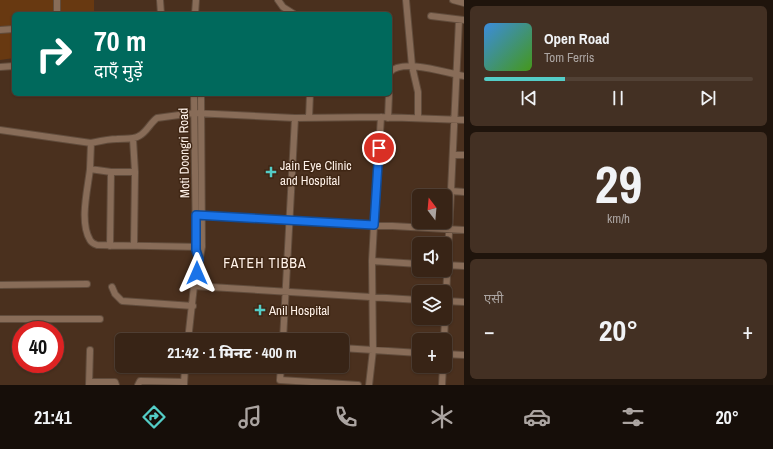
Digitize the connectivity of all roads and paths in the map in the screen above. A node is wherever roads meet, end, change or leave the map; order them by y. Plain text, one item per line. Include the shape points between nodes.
1 (57, 0) edge
2 (160, 0) edge
3 (196, 0) edge
4 (278, 0) edge
5 (406, 0) edge
6 (453, 0) edge
7 (464, 3) edge
8 (57, 12) edge
9 (161, 12) edge
10 (196, 12) edge
11 (290, 12) edge
12 (431, 16) dead end
13 (462, 20) edge
14 (12, 29) edge
15 (0, 30) edge
16 (461, 48) edge
17 (12, 66) edge
18 (412, 66) junction
19 (0, 67) edge
20 (392, 70) edge
21 (456, 75) junction
22 (464, 76) edge
23 (194, 96) edge
24 (201, 96) edge
25 (310, 96) edge
26 (389, 96) edge
27 (194, 113) junction
28 (202, 114) junction
29 (381, 117) junction
30 (295, 118) junction
31 (309, 118) junction
32 (388, 118) junction
33 (418, 118) junction
34 (454, 119) junction
35 (464, 120) edge
36 (0, 130) edge
37 (134, 139) junction
38 (92, 143) junction
39 (198, 155) junction
40 (453, 155) junction
41 (464, 155) edge
42 (90, 169) junction
43 (111, 172) junction
44 (135, 172) junction
45 (451, 189) edge
46 (452, 191) edge
47 (464, 192) edge
48 (199, 216) junction
49 (289, 220) junction
50 (374, 225) junction
51 (412, 227) edge
52 (450, 229) joint
53 (464, 230) edge
54 (449, 237) edge
55 (134, 245) junction
56 (110, 246) junction
57 (199, 246) junction
58 (372, 261) junction
59 (412, 264) edge
60 (452, 265) edge
61 (464, 266) edge
62 (87, 284) dead end
63 (0, 285) edge
64 (194, 286) junction
65 (112, 287) dead end
66 (286, 291) junction
67 (373, 297) junction
68 (412, 300) edge
69 (452, 301) edge
70 (464, 302) edge
71 (193, 306) junction
72 (0, 319) edge
73 (100, 319) dead end
74 (189, 333) edge
75 (283, 333) edge
76 (349, 348) edge
77 (90, 350) dead end
78 (373, 350) junction
79 (412, 353) edge
80 (452, 354) edge
81 (464, 355) edge
82 (185, 373) edge
83 (280, 373) edge
84 (443, 373) edge
85 (89, 383) edge
86 (184, 383) edge
87 (116, 385) edge
88 (138, 385) edge
89 (358, 385) edge
90 (369, 385) edge
91 (442, 385) edge

1 - 8 street
2 - 9 street
3 - 10 street
4 - 11 street via 283,8
5 - 18 street
6 - 7 street
12 - 13 street
13 - 16 street
14 - 15 street
16 - 21 street
17 - 19 street
18 - 20 street
18 - 21 street
18 - 33 street via 418,92
21 - 22 street
21 - 34 street
23 - 27 street, Moti Doongri Road
24 - 28 street, Moti Doongri Road
25 - 31 street
26 - 32 street
27 - 28 street
27 - 37 street via 157,118
27 - 39 street, Moti Doongri Road
28 - 30 street
28 - 39 street, Moti Doongri Road
29 - 31 street
29 - 32 street
29 - 50 street
30 - 31 street
30 - 49 street
32 - 33 street
33 - 34 street
34 - 35 street
34 - 40 street
36 - 38 street
37 - 38 street
37 - 44 street
38 - 42 street
39 - 48 street, Moti Doongri Road
40 - 41 street
40 - 45 street
42 - 43 street
42 - 56 street via 85,220 87,233 90,241 97,245
43 - 44 street
43 - 56 street
44 - 55 street
46 - 47 street
48 - 49 street
48 - 57 street, Moti Doongri Road
49 - 50 street
49 - 66 street
50 - 51 street
50 - 58 street
52 - 53 street
52 - 54 street
55 - 56 street
55 - 57 street
57 - 64 street, Moti Doongri Road via 196,253 199,259
58 - 59 street
58 - 67 street
60 - 61 street
62 - 63 street
64 - 66 street
64 - 71 street, Moti Doongri Road
65 - 71 street via 122,301
66 - 67 street
66 - 75 street
67 - 68 street
67 - 78 street
69 - 70 street
71 - 74 street, Moti Doongri Road
72 - 73 street
76 - 78 street
77 - 85 street
78 - 79 street
78 - 90 street
80 - 81 street
82 - 86 street
83 - 89 street via 280,380
84 - 91 street
85 - 87 street via 115,382
86 - 88 street via 140,381

